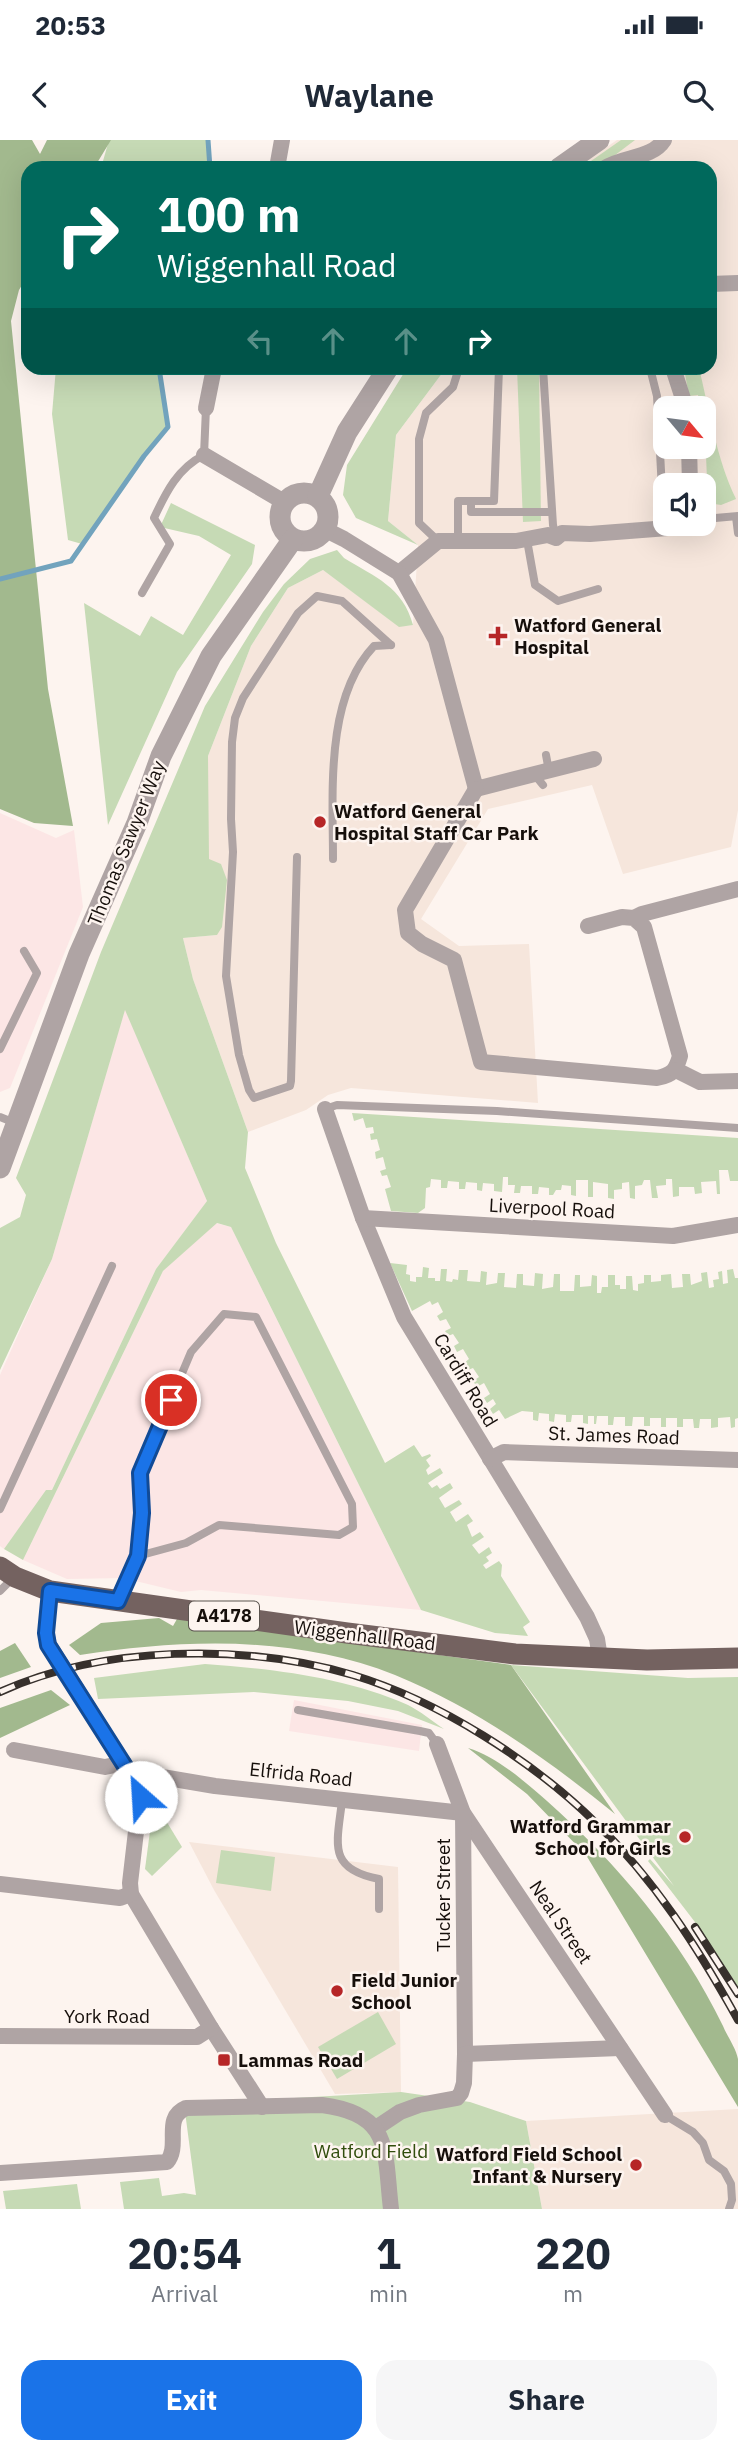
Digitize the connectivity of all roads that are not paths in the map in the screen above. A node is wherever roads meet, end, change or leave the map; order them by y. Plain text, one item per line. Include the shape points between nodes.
1 (282, 140) edge
2 (599, 140) edge
3 (664, 140) edge
4 (278, 161) edge
5 (569, 161) edge
6 (616, 161) edge
7 (738, 283) edge
8 (717, 284) edge
9 (213, 375) edge
10 (384, 375) edge
11 (457, 375) edge
12 (499, 375) edge
13 (543, 375) edge
14 (652, 375) edge
15 (675, 375) edge
16 (682, 396) edge
17 (206, 408) joint
18 (204, 455) junction
19 (661, 473) edge
20 (318, 496) junction
21 (471, 501) junction
22 (284, 502) junction
23 (552, 512) junction
24 (737, 517) edge
25 (716, 518) edge
26 (653, 528) edge
27 (324, 529) junction
28 (738, 533) edge
29 (556, 538) junction
30 (293, 539) junction
31 (527, 540) junction
32 (438, 541) junction
33 (458, 541) junction
34 (398, 573) junction
35 (598, 589) dead end
36 (142, 593) dead end
37 (594, 759) dead end
38 (477, 789) junction
39 (297, 857) dead end
40 (332, 859) dead end
41 (738, 889) edge
42 (634, 918) junction
43 (588, 926) dead end
44 (24, 951) dead end
45 (0, 1049) edge
46 (676, 1070) junction
47 (738, 1081) edge
48 (325, 1109) joint
49 (9, 1121) edge
50 (738, 1128) edge
51 (0, 1168) edge
52 (363, 1217) junction
53 (738, 1225) edge
54 (112, 1266) dead end
55 (490, 1459) junction
56 (738, 1460) edge
57 (0, 1509) edge
58 (138, 1556) junction
59 (5, 1578) edge
60 (50, 1591) junction
61 (118, 1601) junction
62 (600, 1658) junction
63 (738, 1658) edge
64 (298, 1710) dead end
65 (437, 1744) joint
66 (14, 1750) dead end
67 (124, 1763) junction
68 (135, 1782) junction
69 (342, 1801) junction
70 (463, 1813) junction
71 (0, 1884) edge
72 (131, 1894) junction
73 (379, 1909) dead end
74 (211, 2028) junction
75 (0, 2036) edge
76 (620, 2048) junction
77 (465, 2054) junction
78 (262, 2106) junction
79 (665, 2115) joint
80 (376, 2128) junction
81 (0, 2173) edge
82 (391, 2209) edge
83 (729, 2209) edge

1 - 4 street
2 - 5 street
3 - 6 street via 658,149
7 - 8 street
9 - 17 street
10 - 20 street via 347,432
11 - 32 lane via 453,387 426,413 419,439 419,523
12 - 21 lane via 494,501
13 - 23 lane
14 - 19 lane
15 - 16 street
17 - 18 lane
18 - 22 street
18 - 36 lane via 179,473 154,518 170,544
20 - 22 street via 300,493
20 - 27 street via 328,515
21 - 23 lane via 471,512
21 - 33 lane via 458,501
22 - 30 street via 279,520
23 - 29 lane
24 - 25 lane
24 - 28 lane
26 - 29 street via 562,533
27 - 30 street via 312,539
27 - 34 street
29 - 31 street via 548,535
30 - 49 street, Thomas Sawyer Way via 211,656 161,756 137,823
31 - 33 street
31 - 35 lane via 535,585 558,601
32 - 33 street
32 - 34 street
34 - 38 street via 436,640
37 - 38 street
38 - 46 street via 418,878 405,910 408,933 454,960 481,1062 657,1078
39 - 40 lane via 291,1081 289,1086 254,1098 239,1055 226,976 235,718 298,613 317,596 342,601 391,645 374,646 361,659 343,708 333,750
41 - 42 street
42 - 43 street
42 - 46 street via 644,927 680,1056
44 - 45 lane via 37,973
46 - 47 street via 700,1082
48 - 50 lane via 337,1105 497,1111
48 - 52 street, Cardiff Road
49 - 51 street, Thomas Sawyer Way
52 - 53 street, Liverpool Road via 673,1236
52 - 55 street, Cardiff Road via 404,1317
54 - 57 lane
55 - 56 street, St. James Road via 504,1452
55 - 62 street, Cardiff Road via 587,1617
58 - 58 lane via 140,1473 191,1352 224,1314 256,1317 352,1504 353,1527 339,1535 219,1525 186,1543
58 - 61 lane
59 - 60 main road, Wiggenhall Road / A4178
60 - 61 main road, Wiggenhall Road / A4178
60 - 67 street via 48,1645
61 - 62 main road, Wiggenhall Road / A4178 via 515,1654
62 - 63 main road, Wiggenhall Road / A4178
64 - 65 lane via 429,1733
65 - 70 street, Neal Street
66 - 67 street via 105,1766
67 - 68 street
68 - 69 street, Elfrida Road via 162,1777
68 - 72 street via 141,1797
69 - 70 street, Elfrida Road
69 - 73 lane via 341,1860 349,1870 379,1879
70 - 76 street, Neal Street
70 - 77 street, Tucker Street
71 - 72 street via 120,1898
72 - 74 street
74 - 75 street, York Road via 197,2037
74 - 78 street
76 - 77 street
76 - 79 street, Neal Street
77 - 80 street, Tucker Street via 464,2083 457,2098 400,2112
78 - 80 street via 339,2107
78 - 81 street via 179,2111 172,2124 173,2155 160,2164
79 - 83 lane via 693,2132 709,2160 724,2171 731,2184
80 - 82 street via 382,2140

